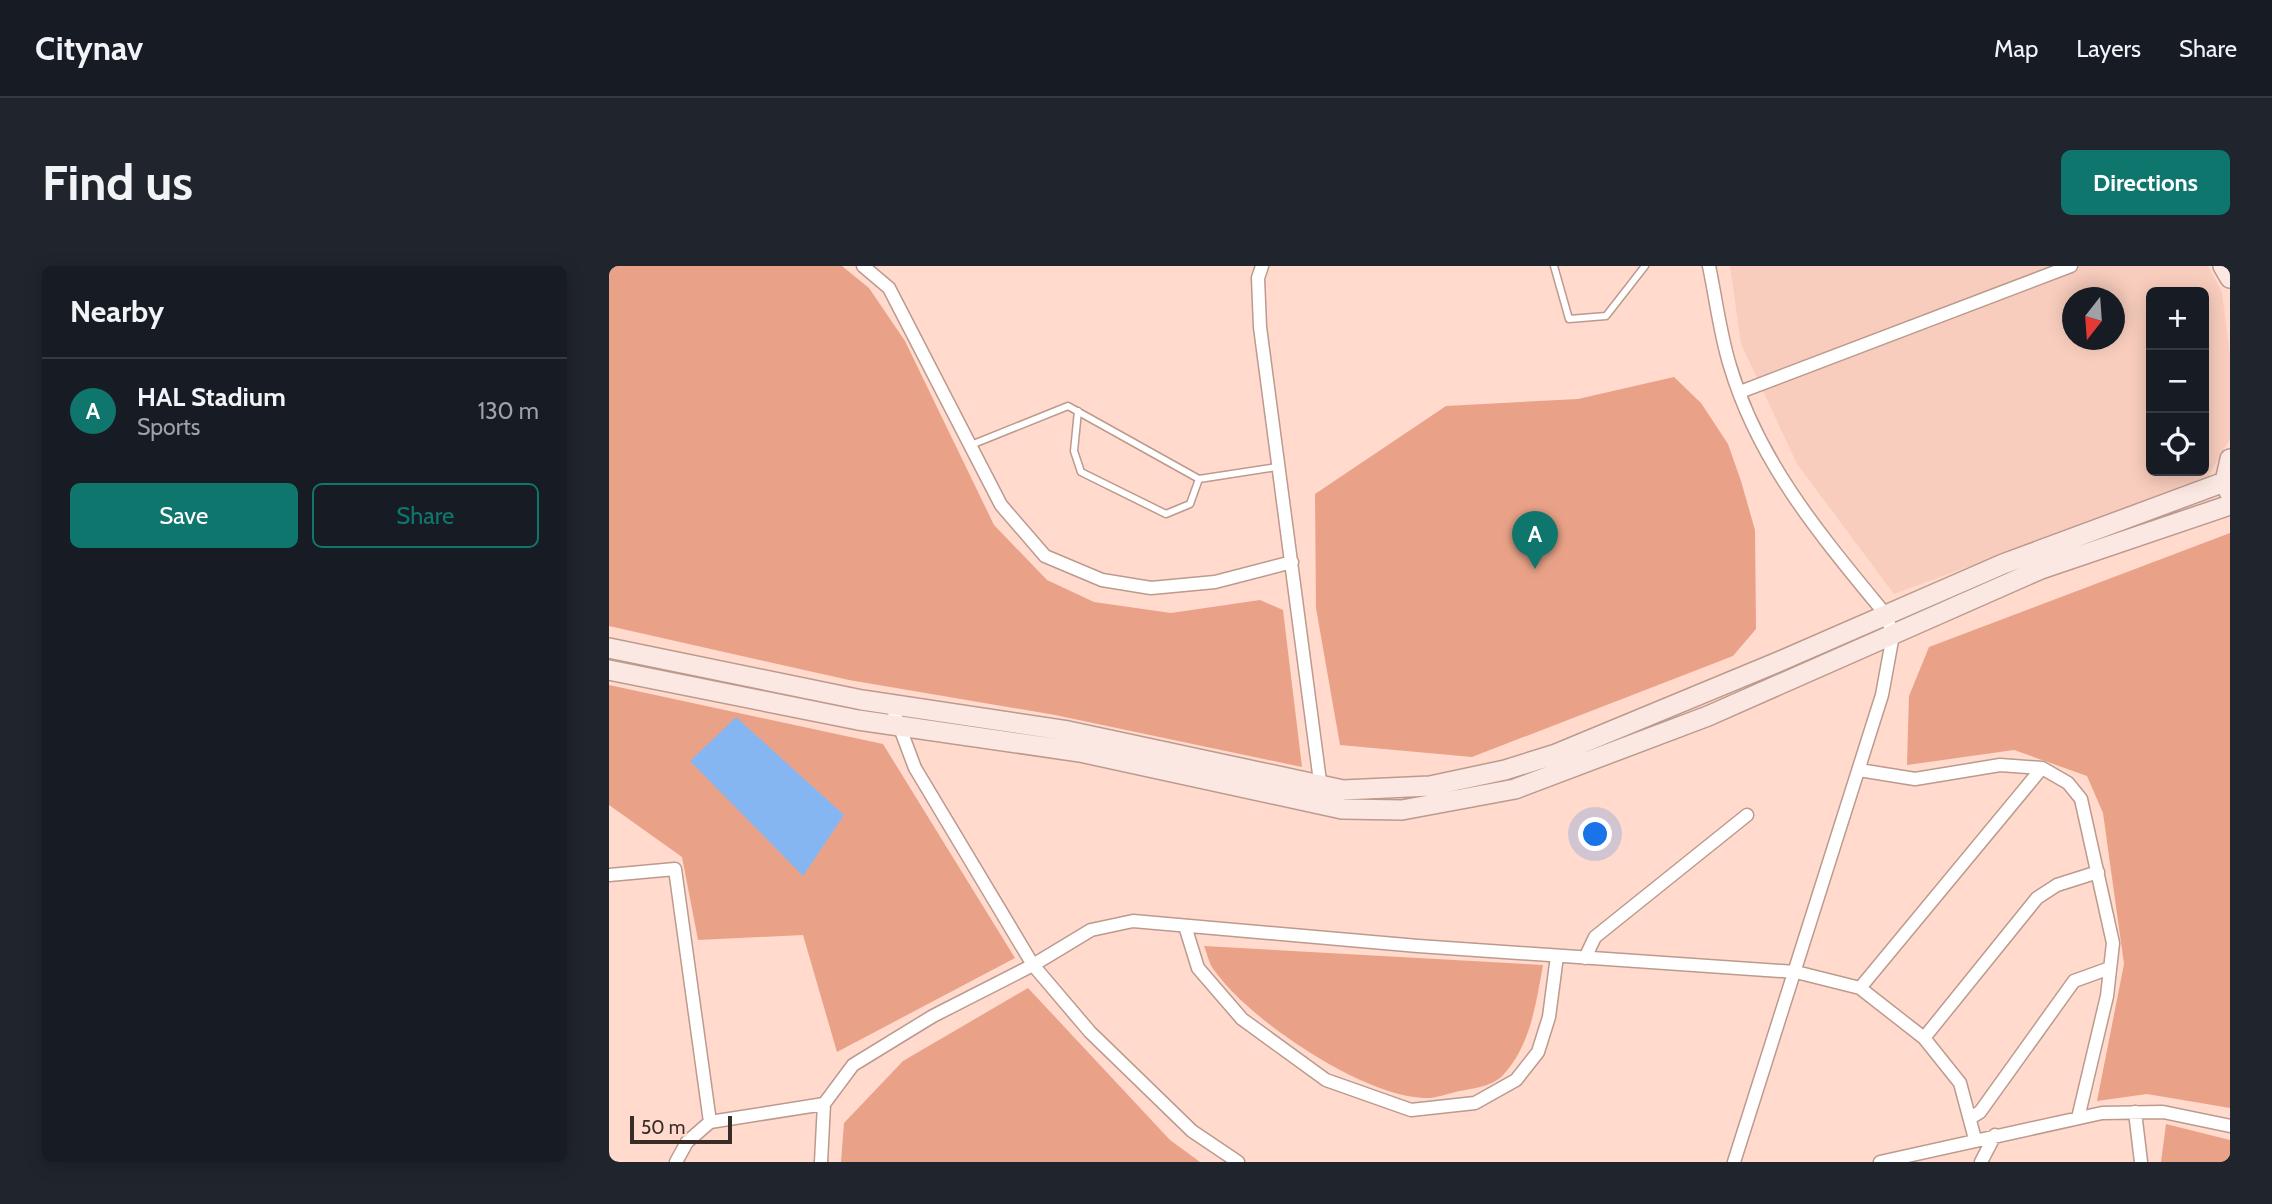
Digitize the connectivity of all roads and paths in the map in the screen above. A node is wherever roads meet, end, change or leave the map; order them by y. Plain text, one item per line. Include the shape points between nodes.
1 (863, 266) edge
2 (1262, 266) edge
3 (1554, 266) edge
4 (1645, 266) edge
5 (1709, 266) edge
6 (2071, 266) edge
7 (2223, 266) edge
8 (2230, 278) edge
9 (1740, 392) junction
10 (1078, 411) junction
11 (971, 445) junction
12 (2230, 459) edge
13 (1279, 467) junction
14 (1199, 479) junction
15 (2228, 488) edge
16 (2230, 505) edge
17 (1292, 562) junction
18 (1886, 615) junction
19 (1893, 635) junction
20 (609, 648) edge
21 (609, 670) edge
22 (891, 705) junction
23 (897, 725) junction
24 (2042, 768) junction
25 (1859, 770) junction
26 (1321, 785) junction
27 (1323, 805) junction
28 (1747, 815) dead end
29 (2098, 872) junction
30 (609, 875) edge
31 (1185, 926) junction
32 (1557, 956) junction
33 (1585, 958) junction
34 (1033, 965) junction
35 (2110, 968) junction
36 (1796, 972) junction
37 (1860, 988) junction
38 (1924, 1038) junction
39 (824, 1104) junction
40 (2135, 1112) junction
41 (1970, 1118) junction
42 (2078, 1118) junction
43 (710, 1122) junction
44 (2230, 1126) edge
45 (1995, 1135) junction
46 (1976, 1139) junction
47 (676, 1162) edge
48 (821, 1162) edge
49 (1238, 1162) edge
50 (1734, 1162) edge
51 (1880, 1162) edge
52 (1981, 1162) edge
53 (2141, 1162) edge

1 - 11 street via 889,288
2 - 13 street via 1258,278 1261,327
3 - 4 lane via 1569,319 1606,316
5 - 9 street
6 - 9 street
7 - 8 street
9 - 18 street via 1752,424 1799,508
10 - 11 lane via 1068,406
10 - 14 lane
10 - 14 lane via 1074,450 1081,472 1166,514 1190,504
11 - 17 street via 1001,505 1045,556 1102,580 1151,588 1215,582
12 - 15 street
13 - 14 lane
13 - 17 street
15 - 18 street via 2003,564
16 - 19 street via 2041,569
17 - 26 street
18 - 19 street
18 - 26 street via 1556,754 1505,770 1430,786 1343,790
19 - 25 street via 1882,695
19 - 27 street via 1708,716 1515,789 1402,810
20 - 22 street
21 - 23 street
22 - 23 street
22 - 26 street via 1068,731
23 - 27 street via 1080,752
23 - 34 street via 915,768
24 - 25 street via 2000,765 1915,779
24 - 29 street via 2068,782 2081,799
24 - 37 street
25 - 36 street
26 - 27 street
28 - 33 street via 1595,937
29 - 35 street via 2113,943
29 - 38 street via 2057,885 2036,898
30 - 43 street via 675,869
31 - 32 street
31 - 32 street via 1198,968 1242,1019 1326,1080 1411,1110 1475,1103 1515,1080 1538,1052 1549,1017
31 - 34 street via 1133,921 1091,930
32 - 33 street
33 - 36 street
34 - 39 street via 933,1016 853,1065
34 - 49 street via 1090,1032 1192,1131
35 - 41 street via 2074,981 1980,1112
35 - 42 street
36 - 37 street
36 - 50 street
37 - 38 street
38 - 41 street via 1960,1083
39 - 43 street
39 - 48 street
40 - 42 street
40 - 44 street via 2163,1112
40 - 53 street
41 - 46 street
42 - 45 street
43 - 47 street via 687,1142
45 - 46 street
45 - 52 street
46 - 51 street

